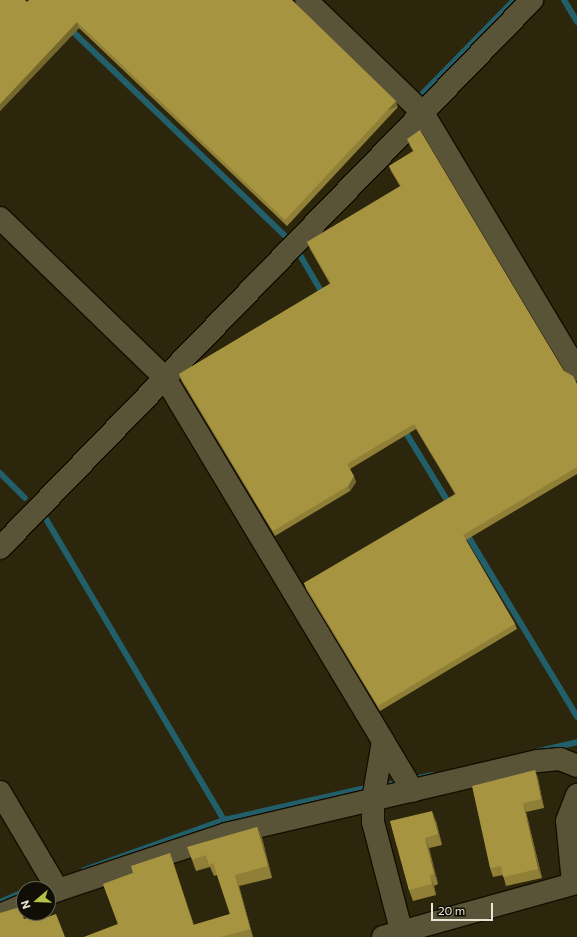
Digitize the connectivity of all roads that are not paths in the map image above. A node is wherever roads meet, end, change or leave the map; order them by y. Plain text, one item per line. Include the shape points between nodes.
1 (306, 0) edge
2 (532, 0) edge
3 (423, 113) junction
4 (0, 218) edge
5 (577, 370) edge
6 (166, 378) junction
7 (0, 548) edge
8 (384, 741) junction
9 (577, 766) edge
10 (409, 784) junction
11 (0, 792) edge
12 (577, 795) edge
13 (373, 800) junction
14 (50, 881) edge
15 (575, 883) edge
16 (56, 886) edge
17 (16, 908) edge
18 (0, 915) edge
19 (395, 935) edge

1 - 3 street
2 - 3 street
3 - 5 street
3 - 6 street
4 - 6 street
6 - 7 street
6 - 8 street
8 - 10 street
8 - 13 street
9 - 10 street via 560,759
10 - 13 street
11 - 14 street
12 - 15 street via 567,821
13 - 16 street via 226,834
13 - 19 street via 373,822
15 - 19 street
17 - 18 street

